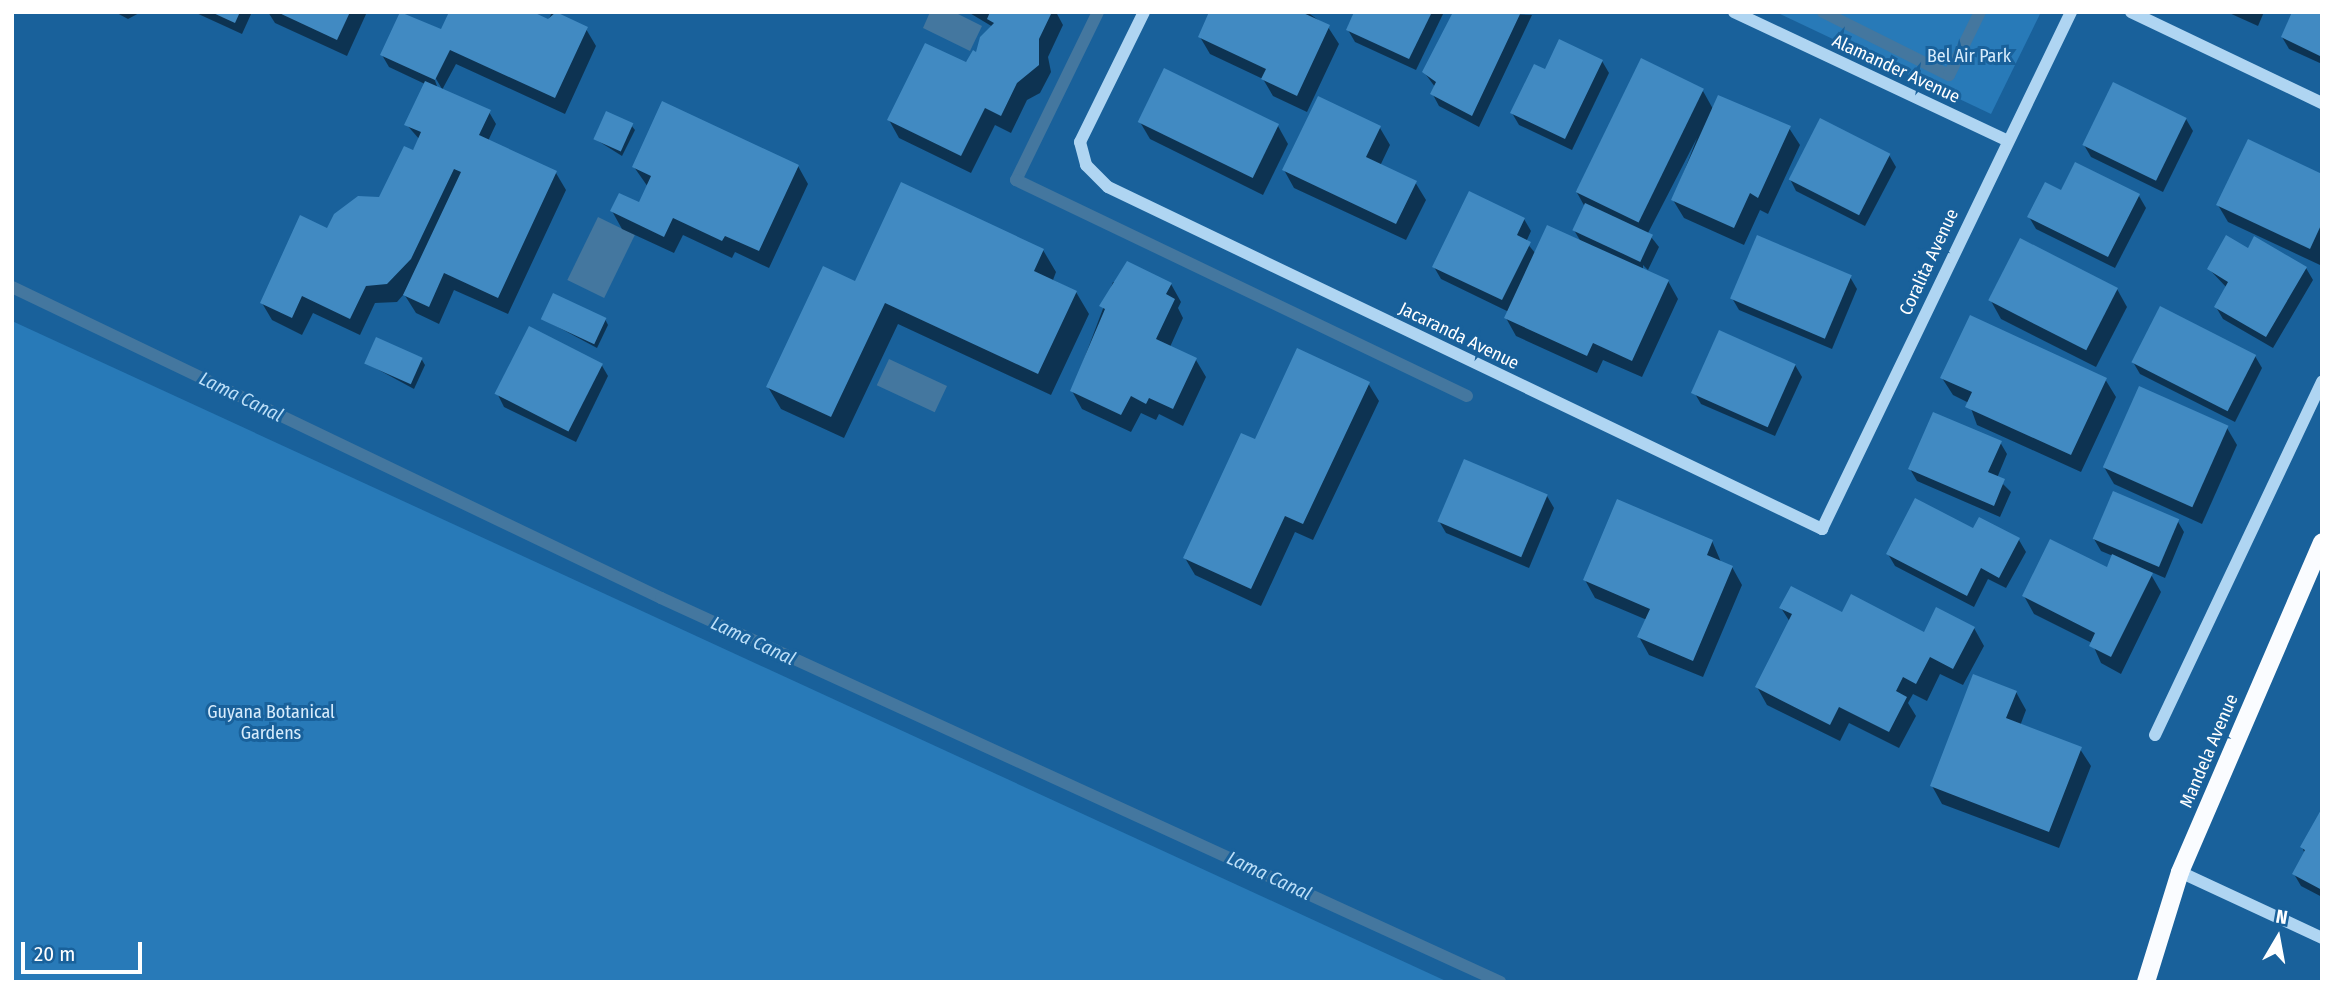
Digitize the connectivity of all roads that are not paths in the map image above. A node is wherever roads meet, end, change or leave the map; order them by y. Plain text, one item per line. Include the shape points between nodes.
1 (1144, 12) edge
2 (1734, 12) edge
3 (2071, 12) edge
4 (2131, 12) edge
5 (2322, 103) edge
6 (2006, 140) junction
7 (2322, 382) edge
8 (1822, 529) joint
9 (2322, 542) edge
10 (2155, 735) dead end
11 (2180, 872) junction
12 (2322, 938) edge
13 (2146, 982) edge

1 - 8 street, Jacaranda Avenue via 1080,142 1086,165 1108,187
2 - 6 street, Alamander Avenue
3 - 6 street, Coralita Avenue
4 - 5 street
6 - 8 street, Coralita Avenue
7 - 10 street
9 - 11 main road, Mandela Avenue
11 - 12 street
11 - 13 main road, Mandela Avenue

